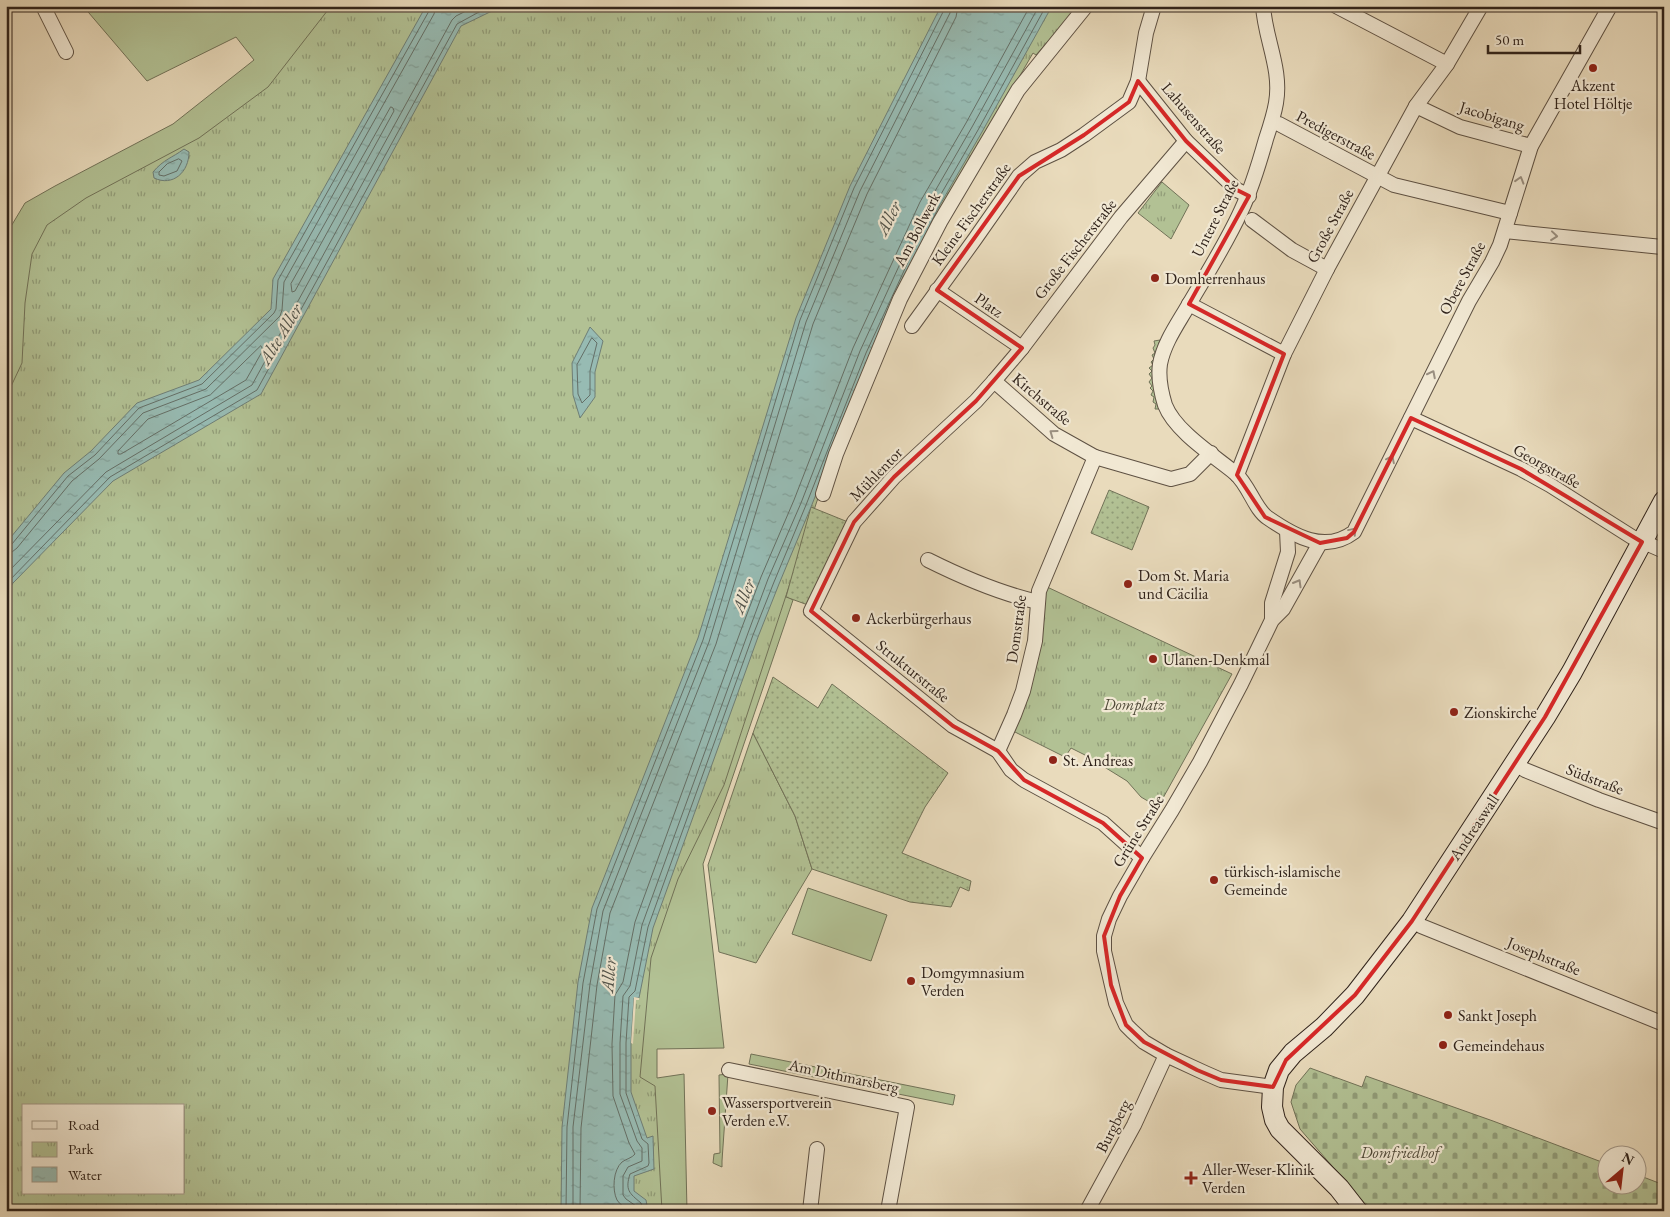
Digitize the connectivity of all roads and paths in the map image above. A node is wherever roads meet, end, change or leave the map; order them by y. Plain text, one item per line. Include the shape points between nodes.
1 (43, 6) edge
2 (1086, 6) edge
3 (1154, 6) edge
4 (1263, 6) edge
5 (1336, 6) edge
6 (1481, 6) edge
7 (1610, 6) edge
8 (66, 52) dead end
9 (1447, 64) junction
10 (1138, 81) junction
11 (1416, 106) junction
12 (1279, 124) dead end
13 (1186, 141) junction
14 (1531, 146) junction
15 (1377, 176) junction
16 (1248, 196) junction
17 (1510, 213) junction
18 (1252, 220) dead end
19 (1505, 231) junction
20 (1664, 245) edge
21 (1327, 270) junction
22 (937, 290) junction
23 (1189, 304) junction
24 (912, 326) dead end
25 (1022, 348) junction
26 (1284, 354) junction
27 (994, 381) junction
28 (1411, 418) junction
29 (1211, 453) junction
30 (1095, 457) junction
31 (1237, 475) junction
32 (823, 494) dead end
33 (1664, 501) edge
34 (1287, 531) junction
35 (1642, 542) junction
36 (1320, 543) junction
37 (1664, 551) edge
38 (928, 560) dead end
39 (1038, 602) junction
40 (811, 611) joint
41 (1272, 620) junction
42 (998, 751) junction
43 (1515, 764) junction
44 (1664, 823) edge
45 (1142, 858) junction
46 (1412, 921) junction
47 (1664, 1024) edge
48 (1166, 1055) junction
49 (729, 1070) dead end
50 (1273, 1087) junction
51 (817, 1149) dead end
52 (810, 1211) edge
53 (888, 1211) edge
54 (1087, 1211) edge
55 (1357, 1211) edge

1 - 8 street
2 - 32 street, Am Bollwerk via 1018,90 940,222 900,299 836,454
3 - 10 street, Kleine Fischerstraße
4 - 16 street, Untere Straße via 1276,69 1276,102
5 - 9 street
6 - 9 street, Große Straße
7 - 14 street, Obere Straße
9 - 11 street, Große Straße
10 - 13 street, Lahusenstraße
10 - 22 street, Kleine Fischerstraße via 1129,102 1084,136 1035,162 1018,176
11 - 14 street, Jacobigang via 1460,127
11 - 15 street, Große Straße
12 - 15 street, Predigerstraße
13 - 16 street, Lahusenstraße via 1237,190
13 - 25 street, Große Fischerstraße via 1121,217
17 -> 14 street, Obere Straße
15 - 17 street, Predigerstraße via 1394,184
15 - 21 street, Große Straße
16 - 23 street, Untere Straße
17 - 19 street, Obere Straße
18 - 21 street via 1292,250
19 -> 20 street
28 -> 19 street, Obere Straße
21 - 26 street, Große Straße
22 - 24 street, Kleine Fischerstraße
22 - 25 street, Platz
23 - 26 street
23 - 29 street, Untere Straße via 1167,343 1159,378 1171,416
25 - 27 street, Große Fischerstraße
26 - 31 street, Große Straße
30 -> 27 street, Kirchstraße via 1054,434
27 - 40 street, Mühlentor via 894,477 854,522
28 - 35 street, Georgstraße via 1536,477
36 -> 28 street, Obere Straße via 1342,540 1354,532
29 - 30 street, Kirchstraße via 1190,474 1171,479
29 - 31 street, Untere Straße
30 - 39 street, Domstraße via 1039,591
31 - 34 street, Untere Straße via 1262,514
33 - 35 main road, Andreaswall
34 - 36 street
34 - 41 street via 1288,552 1272,603
35 - 37 street, Georgstraße
35 - 43 main road, Andreaswall via 1572,672
41 -> 36 street via 1283,609
38 - 39 street via 984,586
39 - 42 street, Domstraße via 1035,641 1023,691
40 - 42 street, Strukturstraße via 954,726
41 - 45 street, Grüne Straße via 1212,740
42 - 45 street via 1011,770 1024,780 1102,823
43 - 44 street, Südstraße via 1599,800
43 - 46 main road, Andreaswall
45 - 48 street, Grüne Straße via 1109,919 1104,951 1116,1003 1126,1025 1144,1042
46 - 47 street, Josephstraße
46 - 50 main road, Andreaswall via 1355,995 1286,1060 1275,1077
48 - 50 street, Grüne Straße via 1221,1080
48 - 54 street, Burgberg via 1134,1125
49 - 53 street, Am Dithmarsberg via 907,1107
50 - 55 main road via 1272,1107 1280,1129 1339,1188
51 - 52 street

